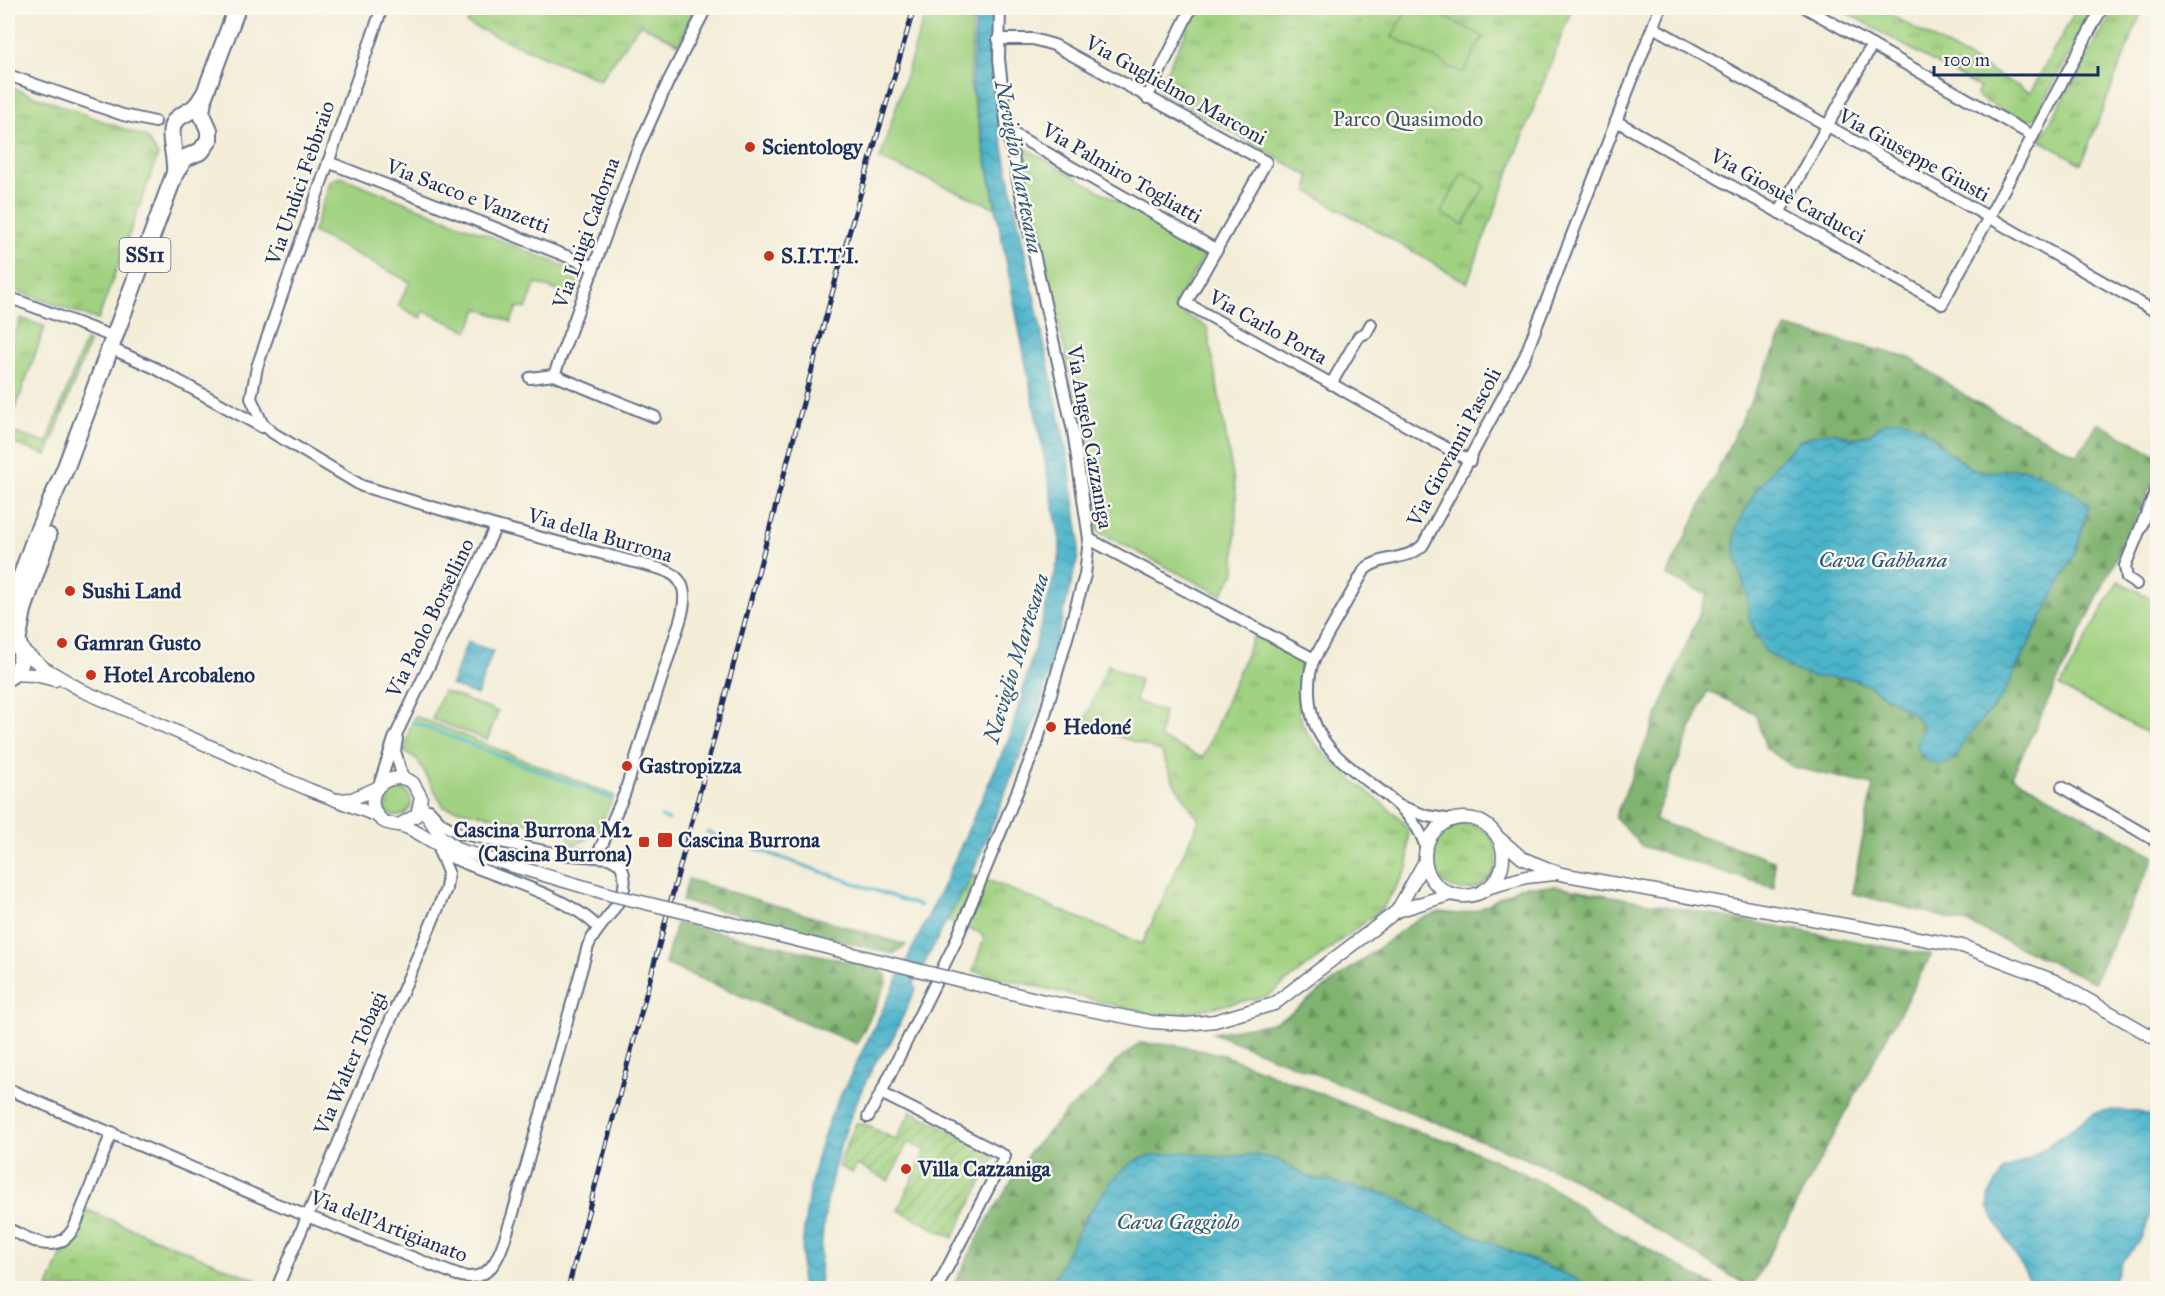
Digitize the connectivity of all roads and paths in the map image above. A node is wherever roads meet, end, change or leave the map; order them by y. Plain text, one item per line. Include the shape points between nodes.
1 (237, 8) edge
2 (382, 8) edge
3 (706, 8) edge
4 (1000, 8) edge
5 (1191, 8) edge
6 (1660, 8) edge
7 (1806, 8) edge
8 (2102, 8) edge
9 (1653, 27) junction
10 (998, 39) junction
11 (1872, 45) junction
12 (8, 75) edge
13 (1147, 98) junction
14 (196, 117) junction
15 (1616, 121) junction
16 (1826, 128) junction
17 (1007, 130) junction
18 (172, 134) junction
19 (2033, 136) junction
20 (191, 154) junction
21 (328, 162) junction
22 (175, 173) junction
23 (1779, 213) junction
24 (1988, 219) junction
25 (1217, 250) junction
26 (594, 267) junction
27 (8, 297) edge
28 (2157, 313) edge
29 (1371, 324) dead end
30 (112, 342) junction
31 (554, 375) junction
32 (530, 378) dead end
33 (1331, 384) junction
34 (251, 392) junction
35 (225, 406) junction
36 (655, 417) dead end
37 (273, 433) junction
38 (1470, 461) junction
39 (66, 466) junction
40 (2157, 485) edge
41 (496, 526) junction
42 (1089, 539) junction
43 (2136, 584) dead end
44 (8, 615) edge
45 (15, 642) edge
46 (1314, 659) junction
47 (10, 675) edge
48 (70, 685) junction
49 (399, 727) junction
50 (404, 778) junction
51 (378, 787) junction
52 (2062, 787) dead end
53 (336, 800) junction
54 (421, 801) junction
55 (1396, 804) junction
56 (378, 816) junction
57 (1452, 820) junction
58 (399, 825) junction
59 (1499, 838) junction
60 (426, 839) junction
61 (2157, 842) edge
62 (440, 853) junction
63 (465, 853) junction
64 (1426, 855) junction
65 (597, 856) junction
66 (1561, 874) junction
67 (1490, 887) junction
68 (1451, 894) junction
69 (1397, 911) junction
70 (598, 928) junction
71 (2157, 1040) edge
72 (8, 1089) edge
73 (881, 1093) junction
74 (868, 1117) dead end
75 (112, 1132) junction
76 (306, 1215) junction
77 (8, 1229) edge
78 (277, 1288) edge
79 (937, 1288) edge

1 - 14 main road via 204,96 194,110
2 - 21 street, Via Undici Febbraio
3 - 26 street, Via Luigi Cadorna via 639,147
4 - 10 street, Via Angelo Cazzaniga
5 - 13 street
6 - 9 street, Via Giovanni Pascoli
7 - 11 street
8 - 19 street
9 - 15 street, Via Giovanni Pascoli
9 - 16 street, Via Giuseppe Giusti
10 - 13 street, Via Guglielmo Marconi via 1030,38 1050,43
10 - 17 street, Via Angelo Cazzaniga
11 - 16 street
11 - 19 street
12 - 18 street via 123,115 155,122
13 - 25 street, Via Guglielmo Marconi via 1266,162
14 - 18 main road
14 - 20 main road, SS11 via 209,127 209,140 204,148
15 - 23 street, Via Giosuè Carducci
15 - 38 street, Via Giovanni Pascoli via 1525,356
16 - 23 street
16 - 24 street, Via Giuseppe Giusti
17 - 25 street, Via Palmiro Togliatti
17 - 42 street, Via Angelo Cazzaniga via 1073,431
18 - 20 main road via 181,152
18 - 22 main road, SS11
19 - 24 street
20 - 22 main road, SS11
21 - 26 street, Via Sacco e Vanzetti
21 - 34 street, Via Undici Febbraio
22 - 30 main road, SS11
23 - 24 street, Via Giosuè Carducci via 1942,304
24 - 28 street, Via Giuseppe Giusti
25 - 33 street, Via Carlo Porta via 1186,303
26 - 31 street, Via Luigi Cadorna
27 - 30 street, Via della Burrona
29 - 33 street, Via Carlo Porta via 1359,336
30 - 35 street, Via della Burrona
30 - 39 main road, SS11
31 - 32 street
31 - 36 street
33 - 38 street, Via Carlo Porta
34 - 35 street via 239,404
34 - 37 street, Via della Burrona via 258,417
35 - 37 street, Via della Burrona
37 - 41 street, Via della Burrona via 369,489
38 - 46 street, Via Giovanni Pascoli via 1421,548 1365,568
39 - 44 main road, SS11
39 - 45 main road, SS11
40 - 43 street via 2125,566 2127,578
41 - 49 street, Via Paolo Borsellino
41 - 65 street, Via della Burrona via 661,569 680,580 685,594 646,730 615,819
42 - 46 street
42 - 73 street, Via Angelo Cazzaniga via 1085,575 1043,724 946,961
45 - 47 main road, SS11 via 20,665
45 - 48 street via 29,658
46 - 55 street via 1310,700 1319,736 1336,757
47 - 48 street via 35,675
48 - 53 street
49 - 50 street, Via Paolo Borsellino via 395,751
49 - 51 street, Via Paolo Borsellino
50 - 51 street via 388,779
50 - 54 street via 413,783
51 - 53 street via 363,796
51 - 56 street via 373,801
52 - 61 street
53 - 56 street
54 - 58 street via 414,819
54 - 63 street via 440,836
54 - 65 street via 454,831 558,854
55 - 57 street
55 - 64 street via 1422,836
56 - 58 street via 387,824
57 - 59 street via 1473,819 1492,829
57 - 64 street via 1435,831
58 - 60 street
59 - 66 street via 1522,858
59 - 67 street via 1503,864
60 - 62 street
60 - 63 street via 442,848
62 - 70 street via 544,894
62 - 76 street, Via Walter Tobagi via 448,872 446,889
63 - 69 street, bridge via 612,895 1044,1001 1152,1022 1215,1021 1258,1010 1283,998
64 - 68 street via 1433,881
64 - 69 street
65 - 70 street, Via dell'Artigianato via 618,862 624,877 616,909
66 - 67 street via 1531,876
66 - 71 street via 1962,946 2055,981
67 - 68 street via 1477,894
68 - 69 street
70 - 76 street, Via dell'Artigianato via 587,951 515,1208 499,1255 489,1271 476,1278 460,1276
72 - 75 street, Via dell'Artigianato
73 - 74 street, Via Angelo Cazzaniga
73 - 79 street via 1005,1156
75 - 76 street, Via dell'Artigianato
75 - 77 street via 67,1238 49,1245
76 - 78 street, Via Walter Tobagi

